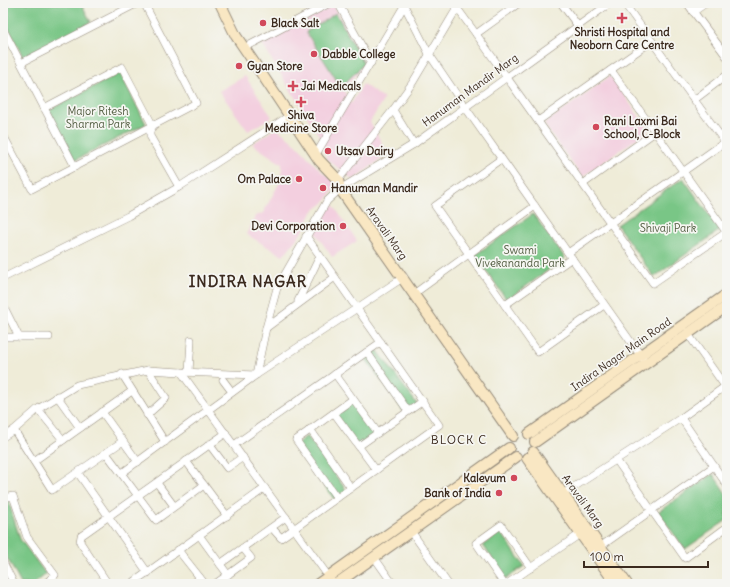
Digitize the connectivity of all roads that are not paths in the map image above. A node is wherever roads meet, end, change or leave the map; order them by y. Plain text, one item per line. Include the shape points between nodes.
1 (138, 3) edge
2 (144, 3) edge
3 (220, 3) edge
4 (330, 3) edge
5 (338, 3) edge
6 (561, 3) edge
7 (610, 3) edge
8 (624, 3) edge
9 (687, 3) edge
10 (706, 3) edge
11 (516, 4) edge
12 (404, 5) edge
13 (458, 5) edge
14 (693, 12) junction
15 (578, 26) junction
16 (3, 30) edge
17 (476, 34) junction
18 (652, 41) junction
19 (244, 48) junction
20 (429, 54) junction
21 (727, 57) edge
22 (20, 63) junction
23 (371, 63) junction
24 (611, 70) junction
25 (727, 75) edge
26 (507, 77) junction
27 (694, 100) junction
28 (465, 107) junction
29 (44, 108) junction
30 (393, 110) junction
31 (289, 116) junction
32 (538, 121) junction
33 (153, 126) junction
34 (655, 132) junction
35 (3, 136) edge
36 (414, 144) junction
37 (726, 144) edge
38 (315, 156) junction
39 (501, 159) junction
40 (75, 167) junction
41 (683, 171) junction
42 (339, 184) junction
43 (583, 184) junction
44 (179, 188) junction
45 (535, 206) junction
46 (610, 223) junction
47 (727, 233) edge
48 (306, 236) junction
49 (469, 254) junction
50 (320, 256) junction
51 (570, 256) junction
52 (4, 276) edge
53 (335, 277) junction
54 (404, 277) junction
55 (414, 293) junction
56 (727, 294) edge
57 (297, 303) junction
58 (3, 305) edge
59 (505, 305) junction
60 (604, 305) junction
61 (727, 306) edge
62 (358, 308) junction
63 (266, 328) junction
64 (688, 334) junction
65 (3, 336) edge
66 (19, 337) junction
67 (49, 337) dead end
68 (191, 340) dead end
69 (381, 342) junction
70 (367, 352) junction
71 (643, 359) junction
72 (148, 370) junction
73 (185, 372) junction
74 (122, 374) junction
75 (335, 374) junction
76 (256, 375) junction
77 (223, 380) dead end
78 (726, 387) edge
79 (132, 390) junction
80 (232, 392) junction
81 (57, 396) junction
82 (353, 399) junction
83 (423, 401) junction
84 (38, 409) junction
85 (208, 409) junction
86 (408, 411) junction
87 (102, 412) junction
88 (334, 413) junction
89 (147, 414) junction
90 (681, 418) junction
91 (80, 428) junction
92 (310, 429) junction
93 (14, 430) junction
94 (226, 433) junction
95 (378, 433) junction
96 (513, 436) junction
97 (3, 437) edge
98 (63, 440) junction
99 (123, 441) junction
100 (165, 442) junction
101 (209, 444) junction
102 (234, 445) junction
103 (359, 446) junction
104 (509, 448) junction
105 (528, 449) junction
106 (106, 452) junction
107 (243, 457) junction
108 (617, 460) junction
109 (34, 461) junction
110 (186, 461) junction
111 (138, 462) junction
112 (714, 466) junction
113 (376, 470) junction
114 (78, 473) junction
115 (122, 473) junction
116 (157, 483) junction
117 (204, 485) junction
118 (727, 485) edge
119 (265, 488) junction
120 (351, 488) junction
121 (563, 494) junction
122 (140, 496) junction
123 (3, 498) edge
124 (337, 498) junction
125 (174, 506) junction
126 (651, 511) junction
127 (227, 516) junction
128 (286, 517) junction
129 (109, 518) junction
130 (727, 527) edge
131 (272, 528) junction
132 (294, 529) junction
133 (411, 531) junction
134 (584, 532) junction
135 (199, 536) junction
136 (244, 548) junction
137 (596, 549) junction
138 (178, 550) junction
139 (374, 557) junction
140 (3, 562) edge
141 (220, 564) junction
142 (531, 568) junction
143 (148, 573) junction
144 (228, 575) junction
145 (202, 581) edge
146 (333, 582) edge
147 (14, 584) edge
148 (44, 584) edge
149 (108, 584) edge
150 (131, 584) edge
151 (192, 584) edge
152 (215, 584) edge
153 (318, 584) edge
154 (393, 584) edge
155 (448, 584) edge
156 (506, 584) edge
157 (616, 584) edge
158 (627, 584) edge

1 - 22 street
2 - 33 street via 196,104
3 - 19 street, Aravali Marg
4 - 19 street
5 - 23 street
6 - 15 street
7 - 15 street, Hanuman Mandir Marg
8 - 18 street
9 - 14 street
10 - 14 street
11 - 17 street
12 - 20 street
12 - 23 street
13 - 17 street
13 - 20 street
14 - 21 street
15 - 26 street, Hanuman Mandir Marg
16 - 22 street
17 - 26 street
18 - 24 street
18 - 27 street
19 - 31 street, Aravali Marg
20 - 28 street
20 - 30 street
22 - 29 street
23 - 38 street
24 - 32 street
24 - 34 street
25 - 27 street
26 - 28 street, Hanuman Mandir Marg
26 - 32 street
27 - 37 street
28 - 36 street, Hanuman Mandir Marg
28 - 39 street
29 - 33 street via 122,67
29 - 40 street
30 - 36 street
30 - 42 street
31 - 38 street, Aravali Marg
31 - 44 street
32 - 43 street
33 - 40 street
33 - 44 street via 150,136
34 - 41 street
34 - 43 street
35 - 40 street via 32,189
36 - 42 street, Hanuman Mandir Marg
37 - 41 street
38 - 42 street, Aravali Marg
39 - 45 street
39 - 49 street via 435,206
41 - 46 street
41 - 47 street
42 - 48 street
42 - 54 street, Aravali Marg
43 - 46 street
44 - 52 street via 128,216
45 - 49 street
45 - 51 street
46 - 47 street via 653,283
46 - 51 street
48 - 50 street
48 - 63 street via 277,288
49 - 55 street
49 - 59 street
50 - 53 street
50 - 57 street
51 - 59 street
51 - 60 street
53 - 57 street
53 - 62 street
54 - 55 street, Aravali Marg
54 - 62 street
55 - 96 street, Aravali Marg
56 - 71 street, Indira Nagar Main Road
57 - 63 street
58 - 66 street
59 - 60 street via 538,352
60 - 71 street
61 - 64 street, Indira Nagar Main Road
62 - 69 street
62 - 76 street
63 - 76 street
64 - 71 street, Indira Nagar Main Road
64 - 78 street
65 - 66 street
66 - 67 street
68 - 73 street
69 - 70 street
69 - 83 street
70 - 75 street
70 - 86 street
71 - 105 street, Indira Nagar Main Road
72 - 73 street
72 - 74 street
72 - 89 street via 166,398
73 - 76 street
73 - 85 street
74 - 79 street
74 - 81 street via 77,385
75 - 82 street
75 - 102 street
76 - 80 street
77 - 80 street
78 - 90 street
79 - 87 street
79 - 89 street
80 - 85 street
81 - 84 street
81 - 91 street
82 - 88 street
82 - 95 street
83 - 86 street
83 - 113 street via 439,425
84 - 93 street
84 - 98 street
85 - 94 street
85 - 100 street
86 - 95 street
87 - 91 street
87 - 99 street
88 - 92 street
88 - 103 street
89 - 100 street
90 - 108 street
90 - 112 street
91 - 98 street
92 - 120 street
92 - 124 street via 296,442
93 - 97 street
93 - 109 street
94 - 101 street
94 - 102 street
95 - 103 street
96 - 104 street
96 - 105 street via 522,432
98 - 109 street
99 - 106 street
99 - 111 street
100 - 111 street
101 - 107 street via 227,468
101 - 110 street
102 - 107 street
103 - 113 street
104 - 105 street via 512,454
104 - 146 street, Indira Nagar Main Road
105 - 121 street, Aravali Marg
105 - 133 street, Indira Nagar Main Road
105 - 134 street, Aravali Marg
106 - 114 street
106 - 115 street
107 - 119 street
108 - 121 street
108 - 126 street
109 - 114 street via 52,490
110 - 116 street
110 - 117 street
111 - 115 street
112 - 118 street
112 - 126 street
113 - 120 street
114 - 129 street
115 - 122 street
116 - 122 street
116 - 125 street
117 - 125 street
117 - 127 street
119 - 127 street
119 - 128 street
120 - 124 street
121 - 134 street, Aravali Marg
122 - 125 street via 156,520
122 - 129 street
123 - 148 street via 13,496 27,537 55,576
124 - 132 street
126 - 130 street via 685,558
126 - 137 street
127 - 135 street
128 - 131 street
128 - 132 street
129 - 143 street
129 - 149 street via 80,539
131 - 132 street via 280,539
131 - 136 street
132 - 146 street
133 - 139 street, Indira Nagar Main Road
133 - 155 street
134 - 137 street, Aravali Marg
134 - 142 street
135 - 138 street
135 - 141 street
136 - 141 street
136 - 144 street via 251,558
137 - 157 street, Aravali Marg
137 - 158 street, Aravali Marg
138 - 143 street
138 - 145 street
139 - 146 street, Indira Nagar Main Road
139 - 154 street
140 - 147 street
141 - 144 street
142 - 156 street
142 - 156 street via 501,525 476,543
143 - 150 street
144 - 152 street
145 - 151 street
146 - 153 street, Indira Nagar Main Road

